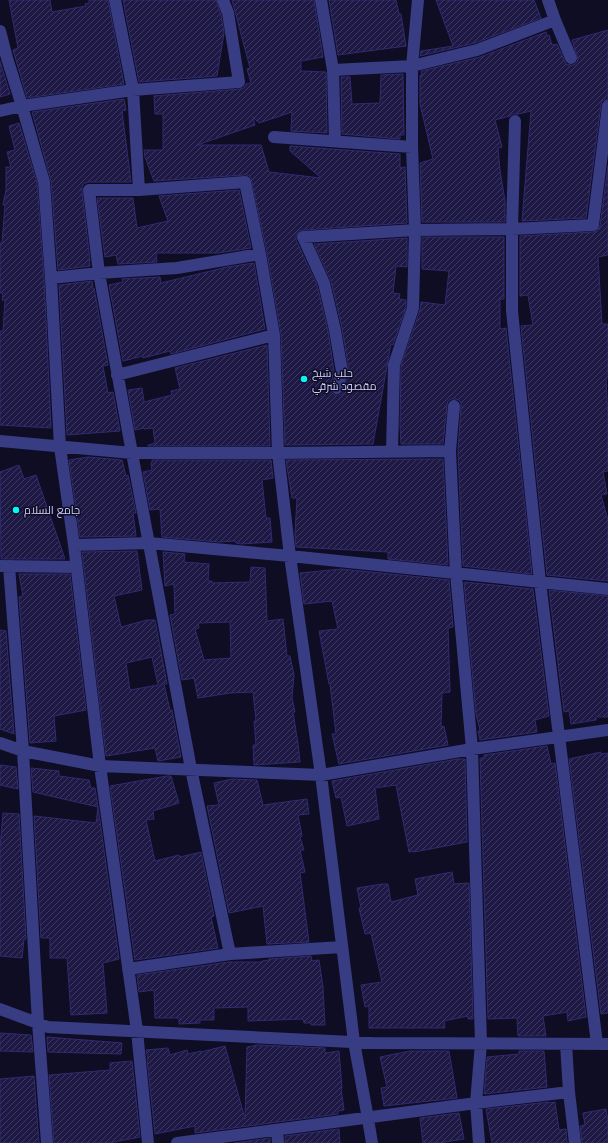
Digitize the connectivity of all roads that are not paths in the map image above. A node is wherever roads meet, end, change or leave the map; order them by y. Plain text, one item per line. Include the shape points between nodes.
1 (115, 0) edge
2 (223, 0) edge
3 (321, 0) edge
4 (418, 0) edge
5 (548, 0) edge
6 (555, 20) junction
7 (0, 31) edge
8 (572, 58) dead end
9 (412, 66) junction
10 (333, 70) junction
11 (133, 90) junction
12 (22, 106) junction
13 (608, 106) edge
14 (0, 111) edge
15 (515, 120) dead end
16 (274, 138) dead end
17 (335, 141) junction
18 (412, 148) junction
19 (139, 190) junction
20 (512, 229) junction
21 (415, 230) junction
22 (260, 254) junction
23 (99, 273) junction
24 (51, 278) junction
25 (274, 334) junction
26 (118, 375) junction
27 (337, 388) dead end
28 (454, 406) dead end
29 (0, 441) edge
30 (60, 447) junction
31 (450, 451) junction
32 (392, 452) junction
33 (132, 453) junction
34 (278, 453) junction
35 (149, 543) junction
36 (74, 545) junction
37 (290, 556) junction
38 (5, 566) edge
39 (76, 566) junction
40 (456, 574) junction
41 (540, 582) junction
42 (608, 589) edge
43 (608, 730) edge
44 (559, 737) junction
45 (0, 743) edge
46 (472, 749) junction
47 (23, 751) junction
48 (100, 766) junction
49 (191, 769) junction
50 (321, 775) junction
51 (342, 946) junction
52 (230, 954) junction
53 (128, 969) junction
54 (0, 1009) edge
55 (38, 1023) junction
56 (137, 1031) junction
57 (354, 1042) junction
58 (480, 1043) junction
59 (566, 1044) junction
60 (602, 1044) edge
61 (569, 1092) junction
62 (476, 1103) junction
63 (368, 1117) junction
64 (277, 1130) junction
65 (47, 1143) edge
66 (148, 1143) edge
67 (177, 1143) edge
68 (278, 1143) edge
69 (372, 1143) edge
70 (479, 1143) edge
71 (575, 1143) edge

1 - 11 street
2 - 11 street via 228,13 239,82
3 - 10 street
4 - 9 street
5 - 6 street
6 - 8 street
6 - 9 street via 477,50
7 - 12 street
9 - 10 street
9 - 18 street
10 - 17 street
11 - 12 street
11 - 19 street
12 - 14 street
12 - 24 street via 44,182
13 - 20 street via 593,225
15 - 20 street
16 - 17 street
17 - 18 street
18 - 21 street
19 - 22 street via 245,182
19 - 23 street via 89,190
20 - 21 street
20 - 41 street via 512,311
21 - 27 street via 303,237 324,283 335,330 342,371
21 - 32 street via 412,308 394,364
22 - 23 street via 177,268
22 - 25 street
23 - 24 street
23 - 26 street
24 - 30 street
25 - 26 street
25 - 34 street
26 - 33 street
28 - 31 street
29 - 30 street
30 - 33 street
30 - 36 street
31 - 32 street
31 - 40 street
32 - 34 street
33 - 34 street
33 - 35 street
34 - 37 street
35 - 36 street
35 - 37 street
35 - 49 street
36 - 39 street
37 - 40 street
37 - 50 street
38 - 39 street
38 - 47 street
39 - 48 street
40 - 41 street
40 - 46 street
41 - 42 street
41 - 44 street
43 - 44 street
44 - 46 street
44 - 60 street
45 - 47 street
46 - 50 street
46 - 58 street
47 - 48 street
47 - 55 street
48 - 49 street
48 - 53 street
49 - 50 street
49 - 52 street
50 - 51 street
51 - 52 street
51 - 57 street
52 - 53 street
53 - 56 street
54 - 55 street
55 - 56 street via 48,1026
55 - 65 street
56 - 57 street
56 - 66 street
57 - 58 street
57 - 63 street
58 - 59 street
58 - 62 street
59 - 60 street
59 - 61 street
61 - 62 street
61 - 71 street
62 - 63 street
62 - 70 street
63 - 64 street
63 - 69 street
64 - 67 street
64 - 68 street

